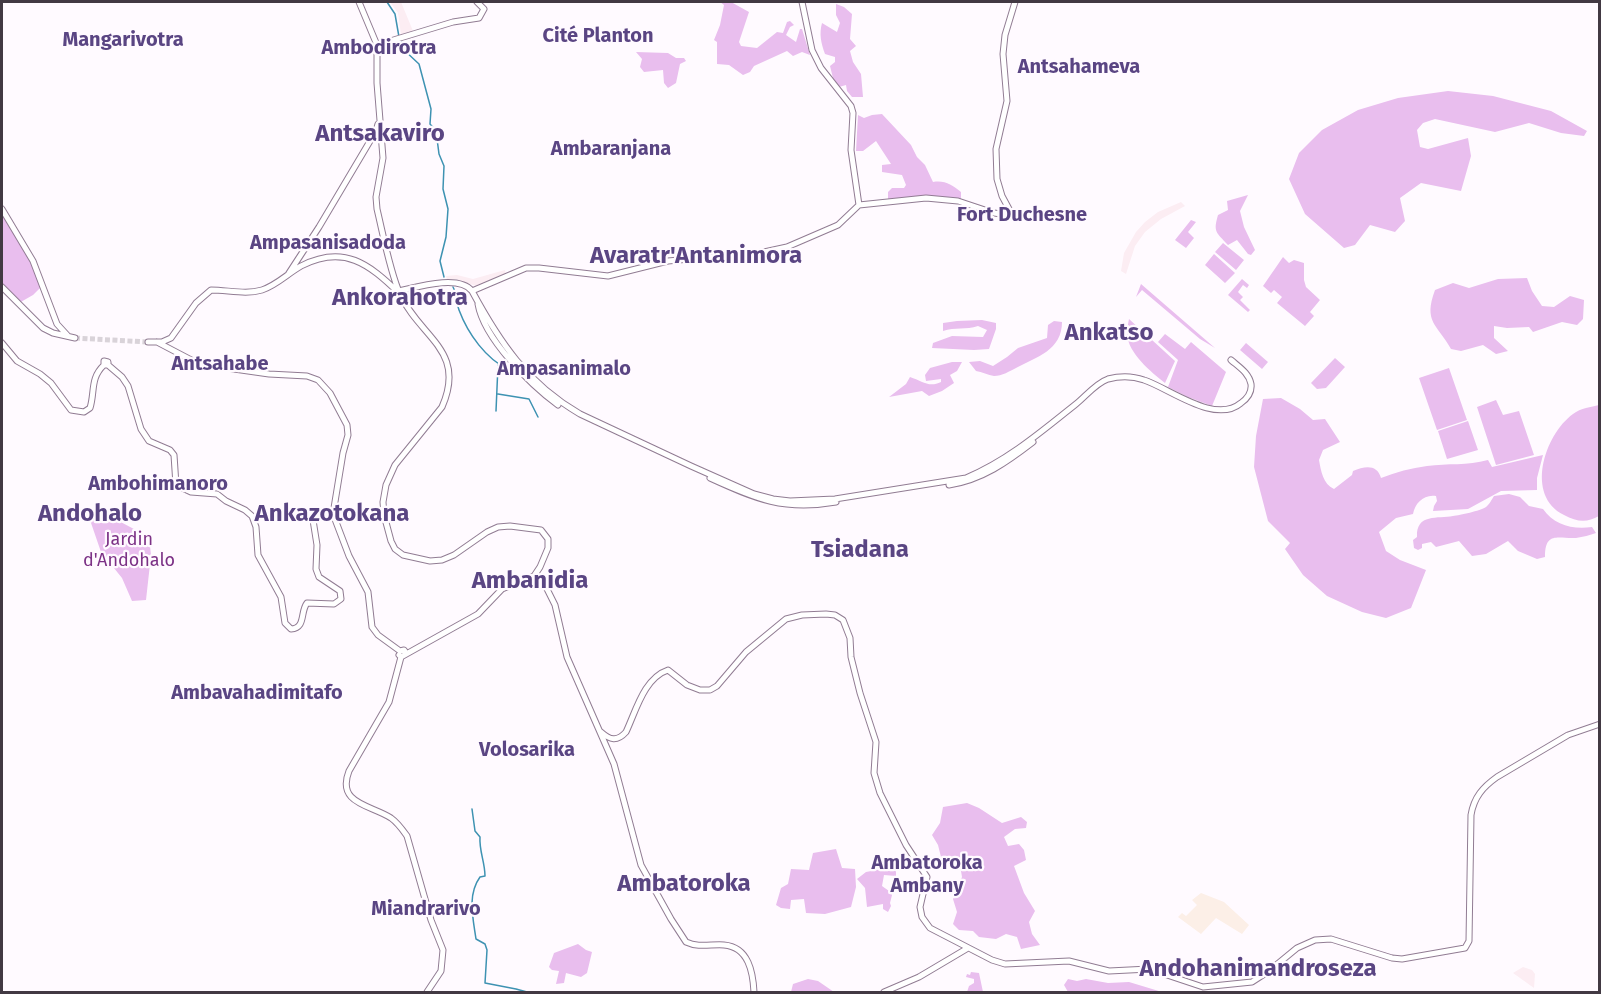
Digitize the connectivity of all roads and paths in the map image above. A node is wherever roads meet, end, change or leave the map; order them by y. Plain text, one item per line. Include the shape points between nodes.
1 (359, 2) edge
2 (477, 2) edge
3 (802, 2) edge
4 (1015, 2) edge
5 (377, 45) junction
6 (380, 114) junction
7 (373, 137) junction
8 (382, 138) junction
9 (859, 205) junction
10 (2, 209) edge
11 (297, 261) junction
12 (302, 266) junction
13 (287, 275) junction
14 (424, 286) junction
15 (2, 287) edge
16 (397, 289) junction
17 (416, 289) junction
18 (472, 291) junction
19 (406, 304) junction
20 (53, 317) junction
21 (57, 324) junction
22 (44, 328) junction
23 (50, 332) junction
24 (68, 336) junction
25 (75, 338) tunnel mouth
26 (169, 339) junction
27 (148, 342) tunnel mouth
28 (157, 342) junction
29 (2, 343) edge
30 (177, 352) junction
31 (1231, 360) dead end
32 (333, 514) junction
33 (533, 579) junction
34 (403, 654) junction
35 (1599, 724) edge
36 (600, 732) junction
37 (968, 948) junction
38 (427, 993) edge
39 (754, 993) edge
40 (884, 993) edge

1 - 5 street
2 - 5 street via 484,9 479,18
3 - 9 street via 812,50 853,113 851,150
4 - 9 street via 1005,35 1007,101 996,149 997,179 1009,214 958,201 926,198
5 - 6 street
6 - 7 street
6 - 8 street
7 - 8 street
7 - 11 street
8 - 16 street via 386,150 377,209
9 - 18 street via 838,225 787,247 668,261 608,276 526,268
10 - 20 street via 33,261
11 - 12 street
11 - 13 street
12 - 13 street
12 - 16 street via 317,260 346,258 376,271
13 - 26 street via 276,285 260,290 212,290 196,303
14 - 16 street
14 - 17 street
14 - 18 street via 456,282
15 - 22 street
16 - 17 street
16 - 19 street
17 - 19 street via 409,292
18 - 31 street via 513,358 562,404 754,494 790,501 835,499 966,478 1011,454 1111,379 1142,379 1201,406 1231,409 1238,406 1251,386 1246,373
19 - 33 street via 449,364 450,375 442,407 394,465 387,480 383,508 391,541 403,555 438,561 493,529 537,529 546,536 548,544
20 - 21 street
20 - 22 street
21 - 23 street
21 - 24 street
22 - 23 street
23 - 24 street
24 - 25 street
26 - 28 street
26 - 30 street
27 - 28 street
28 - 30 street
29 - 32 street via 16,361 51,383 76,412 90,408 96,374 106,365 115,371 128,386 141,429 149,441 174,455 176,485 196,493 217,494 252,516 259,558 281,597 285,623 293,629 301,625 307,603 334,604 341,599 338,589 317,573 313,520 320,514
30 - 32 street via 199,364 300,375 322,383 337,404 348,435
32 - 34 street via 368,592 372,627
33 - 34 street via 502,589 468,621
33 - 36 street via 550,594 567,657
34 - 38 street via 389,702 345,783 353,799 389,817 406,836 443,950 441,971
35 - 37 street via 1568,735 1497,777 1486,784 1475,800 1470,815 1469,941 1465,948 1402,959 1331,939 1315,940 1297,948 1252,982 1203,987 1149,969 1109,971 1069,961 1005,964
36 - 37 street via 615,740 626,732 650,682 659,673 668,670 687,685 710,690 717,687 746,652 786,619 835,615 847,626 851,657 876,742 874,773 880,793 927,877 920,907 922,917 930,928
36 - 39 street via 614,764 639,859 671,919 686,942 729,946 741,953 750,963
37 - 40 street

